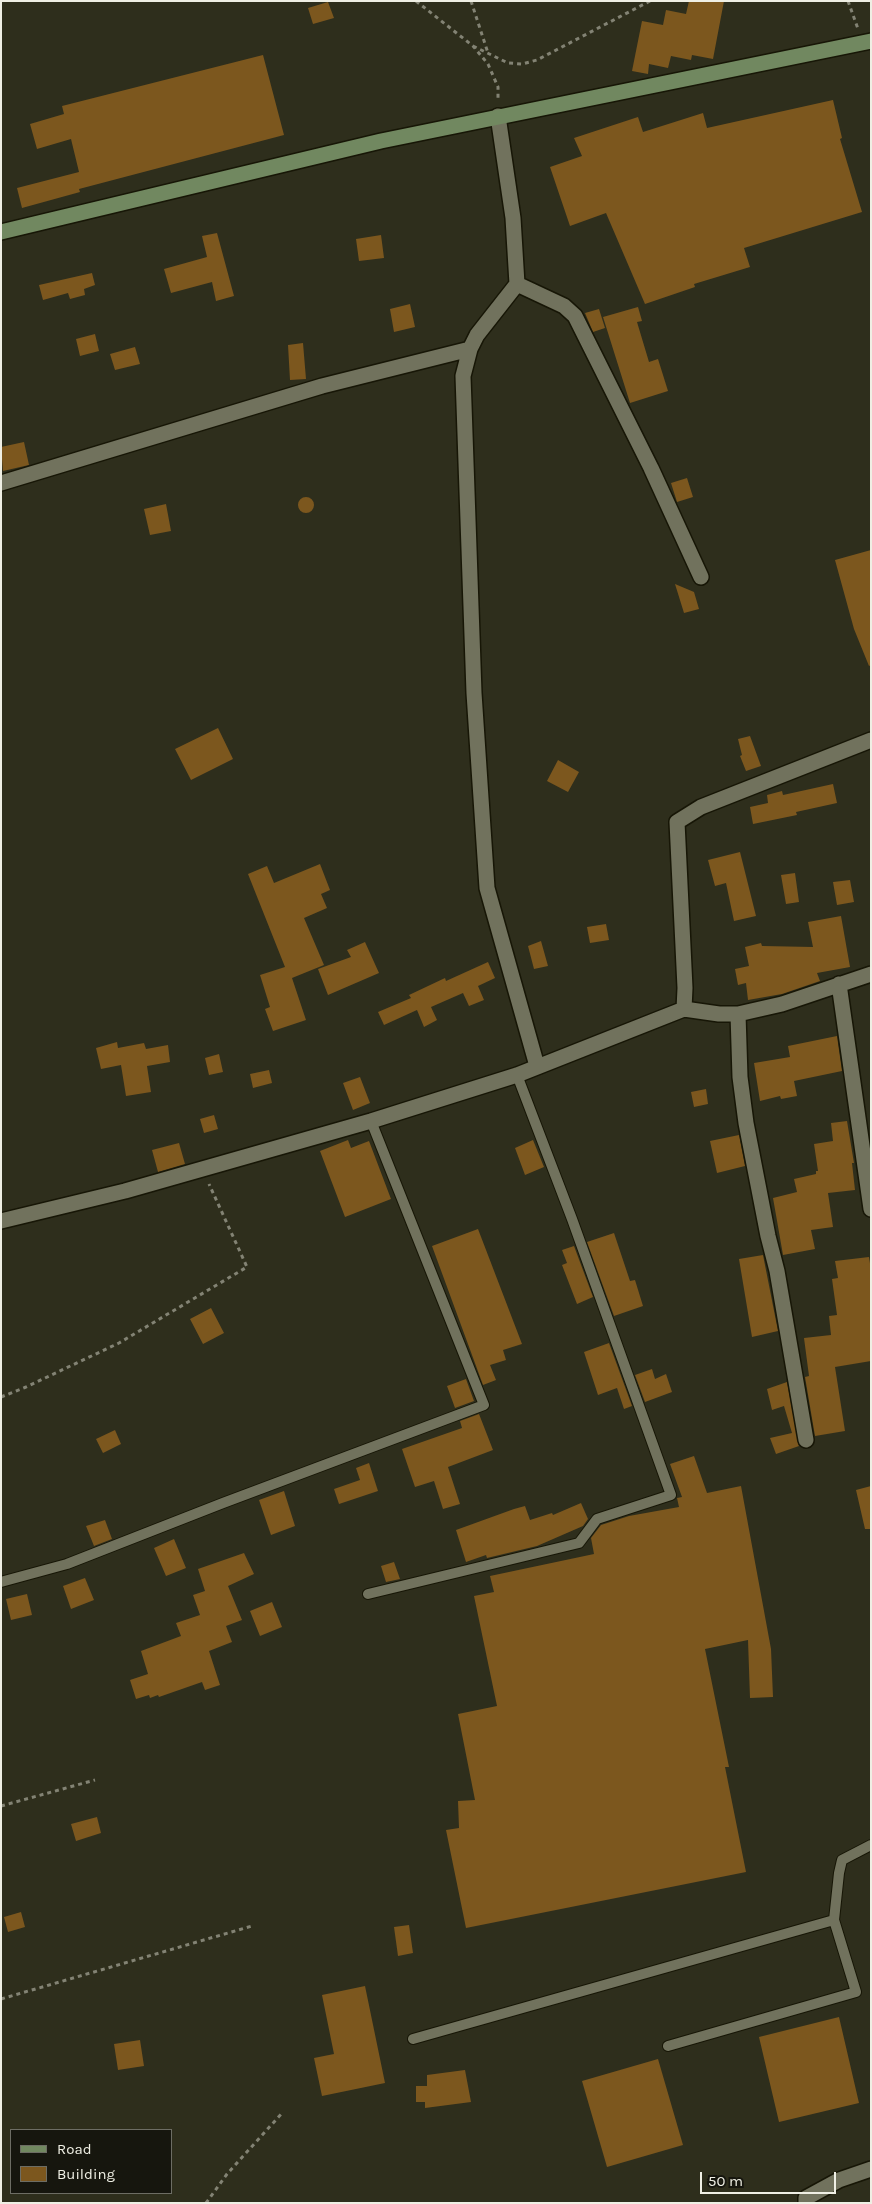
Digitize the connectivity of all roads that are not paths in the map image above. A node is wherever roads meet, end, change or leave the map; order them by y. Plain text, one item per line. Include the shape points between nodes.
1 (867, 42) edge
2 (498, 116) junction
3 (1, 232) edge
4 (517, 284) junction
5 (470, 349) junction
6 (1, 483) edge
7 (701, 577) dead end
8 (871, 740) edge
9 (871, 974) edge
10 (839, 984) junction
11 (684, 1009) junction
12 (738, 1014) junction
13 (537, 1066) junction
14 (517, 1075) junction
15 (371, 1121) junction
16 (871, 1209) edge
17 (1, 1221) edge
18 (806, 1440) dead end
19 (1, 1582) edge
20 (368, 1594) dead end
21 (871, 1844) edge
22 (834, 1920) junction
23 (413, 2039) dead end
24 (668, 2046) dead end
25 (871, 2169) edge
26 (806, 2203) edge

1 - 2 main road
2 - 3 main road via 354,147
2 - 4 street via 513,218
4 - 5 street via 484,325
4 - 7 street via 564,306 575,316
5 - 6 street via 322,386
5 - 13 street via 463,376 465,451 474,693 487,888
8 - 11 street via 701,807 677,822
9 - 10 street
10 - 12 street via 782,1004
10 - 16 street
11 - 12 street
11 - 13 street
12 - 18 street via 740,1077 746,1123 777,1271
13 - 14 street
14 - 15 street
14 - 20 lane via 671,1495 597,1519 579,1543
15 - 17 street via 126,1191
15 - 19 lane via 484,1406 67,1564
21 - 22 lane via 842,1860
22 - 23 lane
22 - 24 lane via 856,1992
25 - 26 street via 839,2180 806,2198

